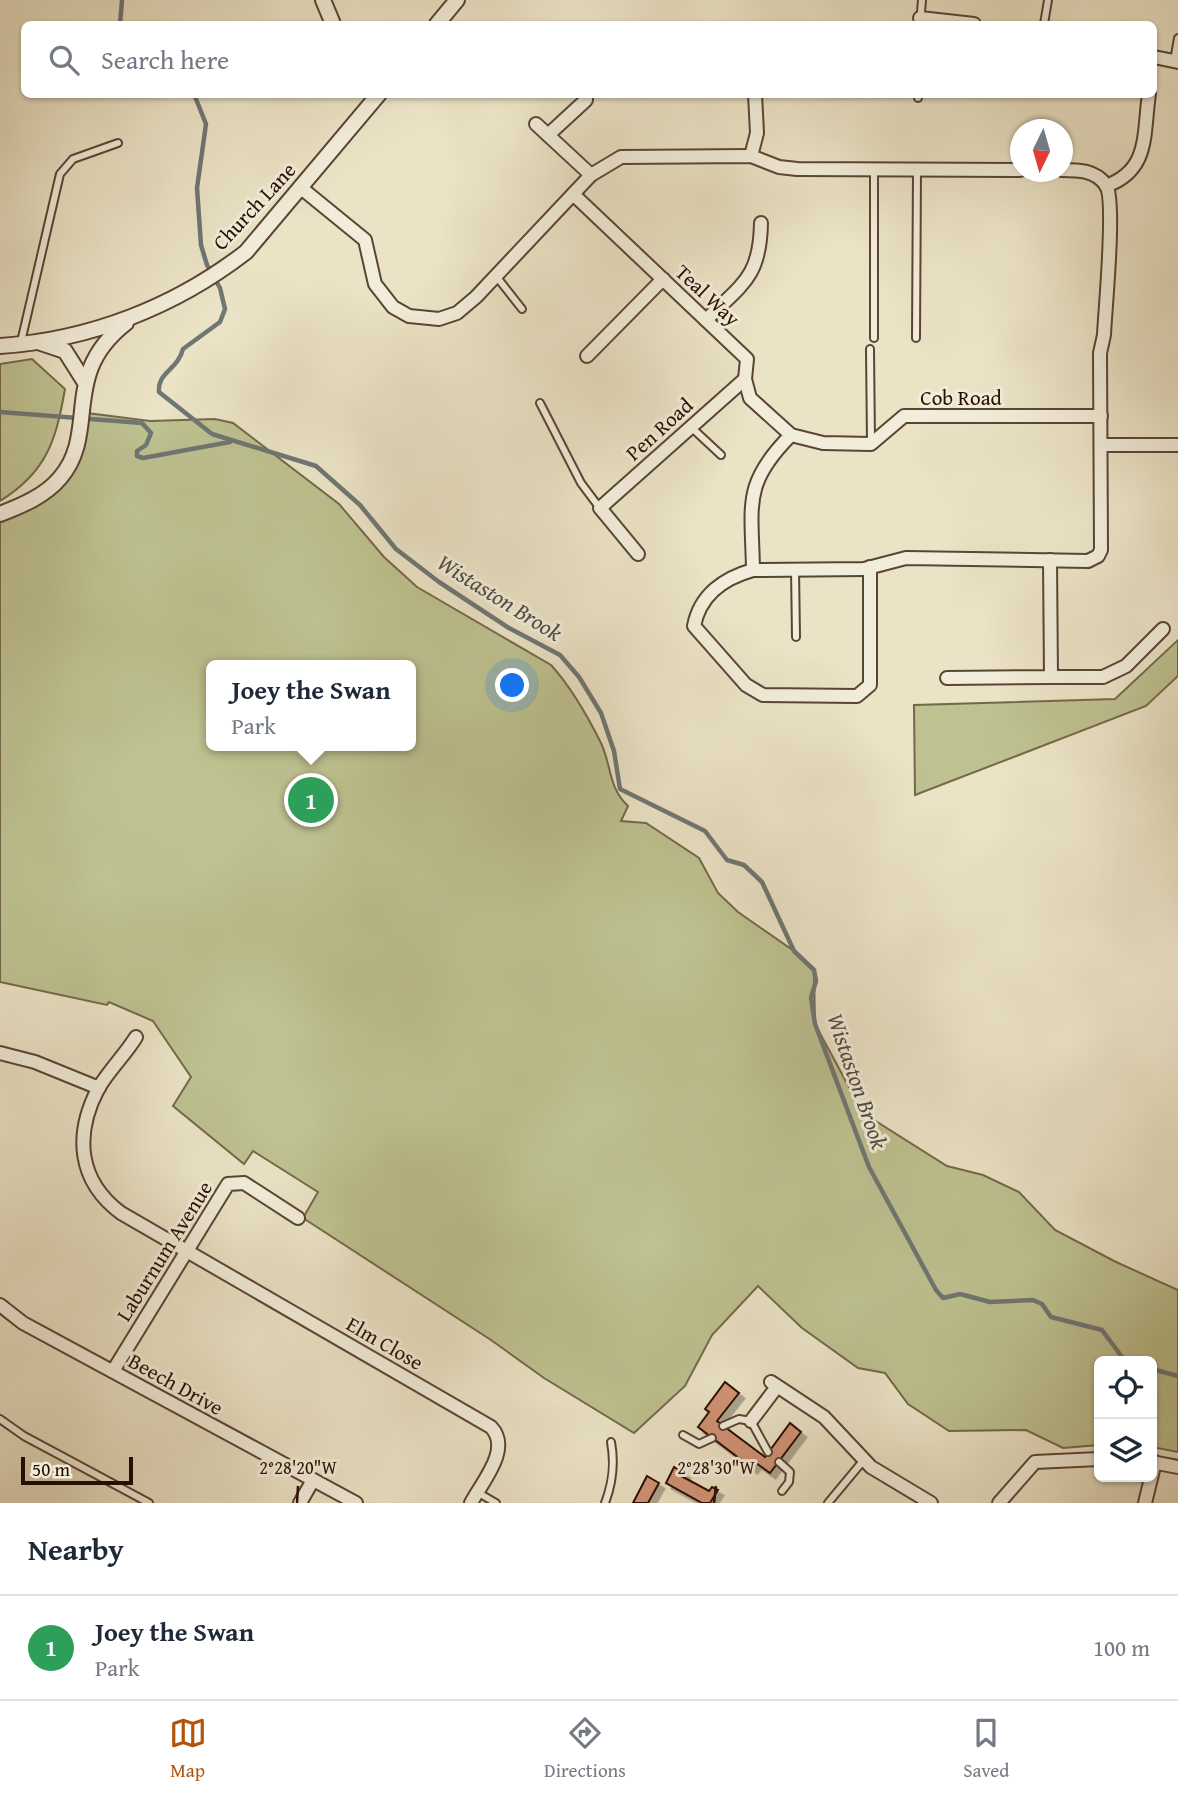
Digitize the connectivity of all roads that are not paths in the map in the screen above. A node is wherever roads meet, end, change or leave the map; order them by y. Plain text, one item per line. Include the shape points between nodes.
1 (323, 0) edge
2 (457, 0) edge
3 (922, 0) edge
4 (1048, 0) edge
5 (332, 21) edge
6 (440, 21) edge
7 (920, 21) edge
8 (1044, 21) edge
9 (1178, 37) edge
10 (1157, 59) edge
11 (1176, 61) edge
12 (376, 98) edge
13 (586, 98) edge
14 (755, 98) edge
15 (1148, 98) edge
16 (536, 124) dead end
17 (548, 135) junction
18 (118, 143) dead end
19 (751, 156) junction
20 (874, 169) junction
21 (917, 170) junction
22 (1010, 170) edge
23 (1073, 170) edge
24 (591, 175) junction
25 (1106, 186) junction
26 (300, 187) junction
27 (574, 195) junction
28 (761, 223) dead end
29 (496, 276) junction
30 (663, 279) junction
31 (522, 309) dead end
32 (135, 316) junction
33 (706, 320) junction
34 (874, 338) dead end
35 (916, 338) dead end
36 (38, 342) junction
37 (21, 344) junction
38 (0, 346) edge
39 (870, 349) dead end
40 (587, 356) dead end
41 (745, 379) junction
42 (85, 381) junction
43 (540, 403) dead end
44 (1101, 416) junction
45 (691, 427) junction
46 (791, 435) junction
47 (871, 444) junction
48 (1101, 445) junction
49 (1178, 445) edge
50 (721, 455) dead end
51 (600, 508) junction
52 (0, 514) edge
53 (638, 554) dead end
54 (1050, 560) junction
55 (870, 567) junction
56 (796, 569) junction
57 (753, 570) junction
58 (1163, 629) dead end
59 (796, 637) dead end
60 (1051, 677) junction
61 (947, 678) dead end
62 (136, 1037) dead end
63 (0, 1053) edge
64 (99, 1088) junction
65 (298, 1218) dead end
66 (187, 1251) junction
67 (0, 1305) edge
68 (113, 1371) junction
69 (0, 1419) edge
70 (751, 1421) junction
71 (723, 1426) dead end
72 (683, 1435) dead end
73 (712, 1438) dead end
74 (611, 1442) dead end
75 (768, 1452) dead end
76 (1094, 1459) edge
77 (863, 1461) junction
78 (779, 1462) dead end
79 (1157, 1463) edge
80 (1178, 1467) edge
81 (313, 1480) junction
82 (1150, 1482) edge
83 (782, 1491) dead end
84 (474, 1498) edge
85 (149, 1503) edge
86 (300, 1503) edge
87 (356, 1503) edge
88 (496, 1503) edge
89 (605, 1503) edge
90 (828, 1503) edge
91 (931, 1503) edge
92 (999, 1503) edge
93 (1145, 1503) edge

1 - 5 street
2 - 6 street
3 - 7 lane
4 - 8 lane
9 - 11 lane
10 - 11 street
12 - 26 street, Church Lane
13 - 17 street
14 - 19 street via 757,133
15 - 25 street via 1136,169
16 - 17 street
17 - 24 street
18 - 37 lane via 73,159 60,174
19 - 20 street via 779,167
19 - 24 street via 621,157
20 - 21 street
20 - 34 lane
21 - 22 street
21 - 35 lane
23 - 25 street via 1096,175
24 - 27 street
25 - 44 street via 1111,196 1100,353
26 - 29 street via 359,232 365,240 374,284 393,307 409,316 439,319 457,313
26 - 32 street, Church Lane via 246,252 222,271
27 - 29 street
27 - 30 street, Teal Way
28 - 33 street via 758,261 748,279
29 - 31 lane
30 - 33 street, Teal Way
30 - 40 street
32 - 36 street
32 - 42 street via 105,342
33 - 41 street, Teal Way via 747,359
36 - 37 street
36 - 42 street via 65,351
37 - 38 street
39 - 47 lane
41 - 45 street, Pen Road
41 - 46 street, Teal Way via 750,398
42 - 52 street via 79,429 71,460 60,478 37,498
43 - 51 lane via 581,483
44 - 47 street, Cob Road via 904,416
44 - 48 street
45 - 50 lane
45 - 51 street, Pen Road
46 - 47 street via 823,443
46 - 57 street via 767,459 754,482
48 - 49 street
48 - 54 street via 1101,550 1088,561
51 - 53 street
54 - 55 street via 906,558
54 - 60 street
55 - 56 street
55 - 57 street via 870,685 857,696 763,695 746,685 694,626 697,608 729,577
56 - 57 street
56 - 59 lane
58 - 60 street via 1126,666 1103,677
60 - 61 street
62 - 64 street, Elm Close
63 - 64 street
64 - 66 street, Elm Close via 83,1137 83,1163 90,1178 111,1205
65 - 66 street, Laburnum Avenue via 244,1183 232,1183
66 - 68 street, Laburnum Avenue
66 - 84 street, Elm Close via 491,1427 497,1436 498,1454
67 - 68 street, Beech Drive via 23,1323
68 - 81 street, Beech Drive
69 - 85 lane
70 - 71 lane via 740,1419
70 - 75 lane
70 - 77 street via 774,1385 824,1418
72 - 73 lane via 699,1444
74 - 89 lane via 612,1485
76 - 92 street via 1035,1462
77 - 90 lane
77 - 91 street
78 - 83 lane via 790,1472
79 - 80 street
81 - 86 street
81 - 87 street
82 - 93 street
84 - 88 lane

